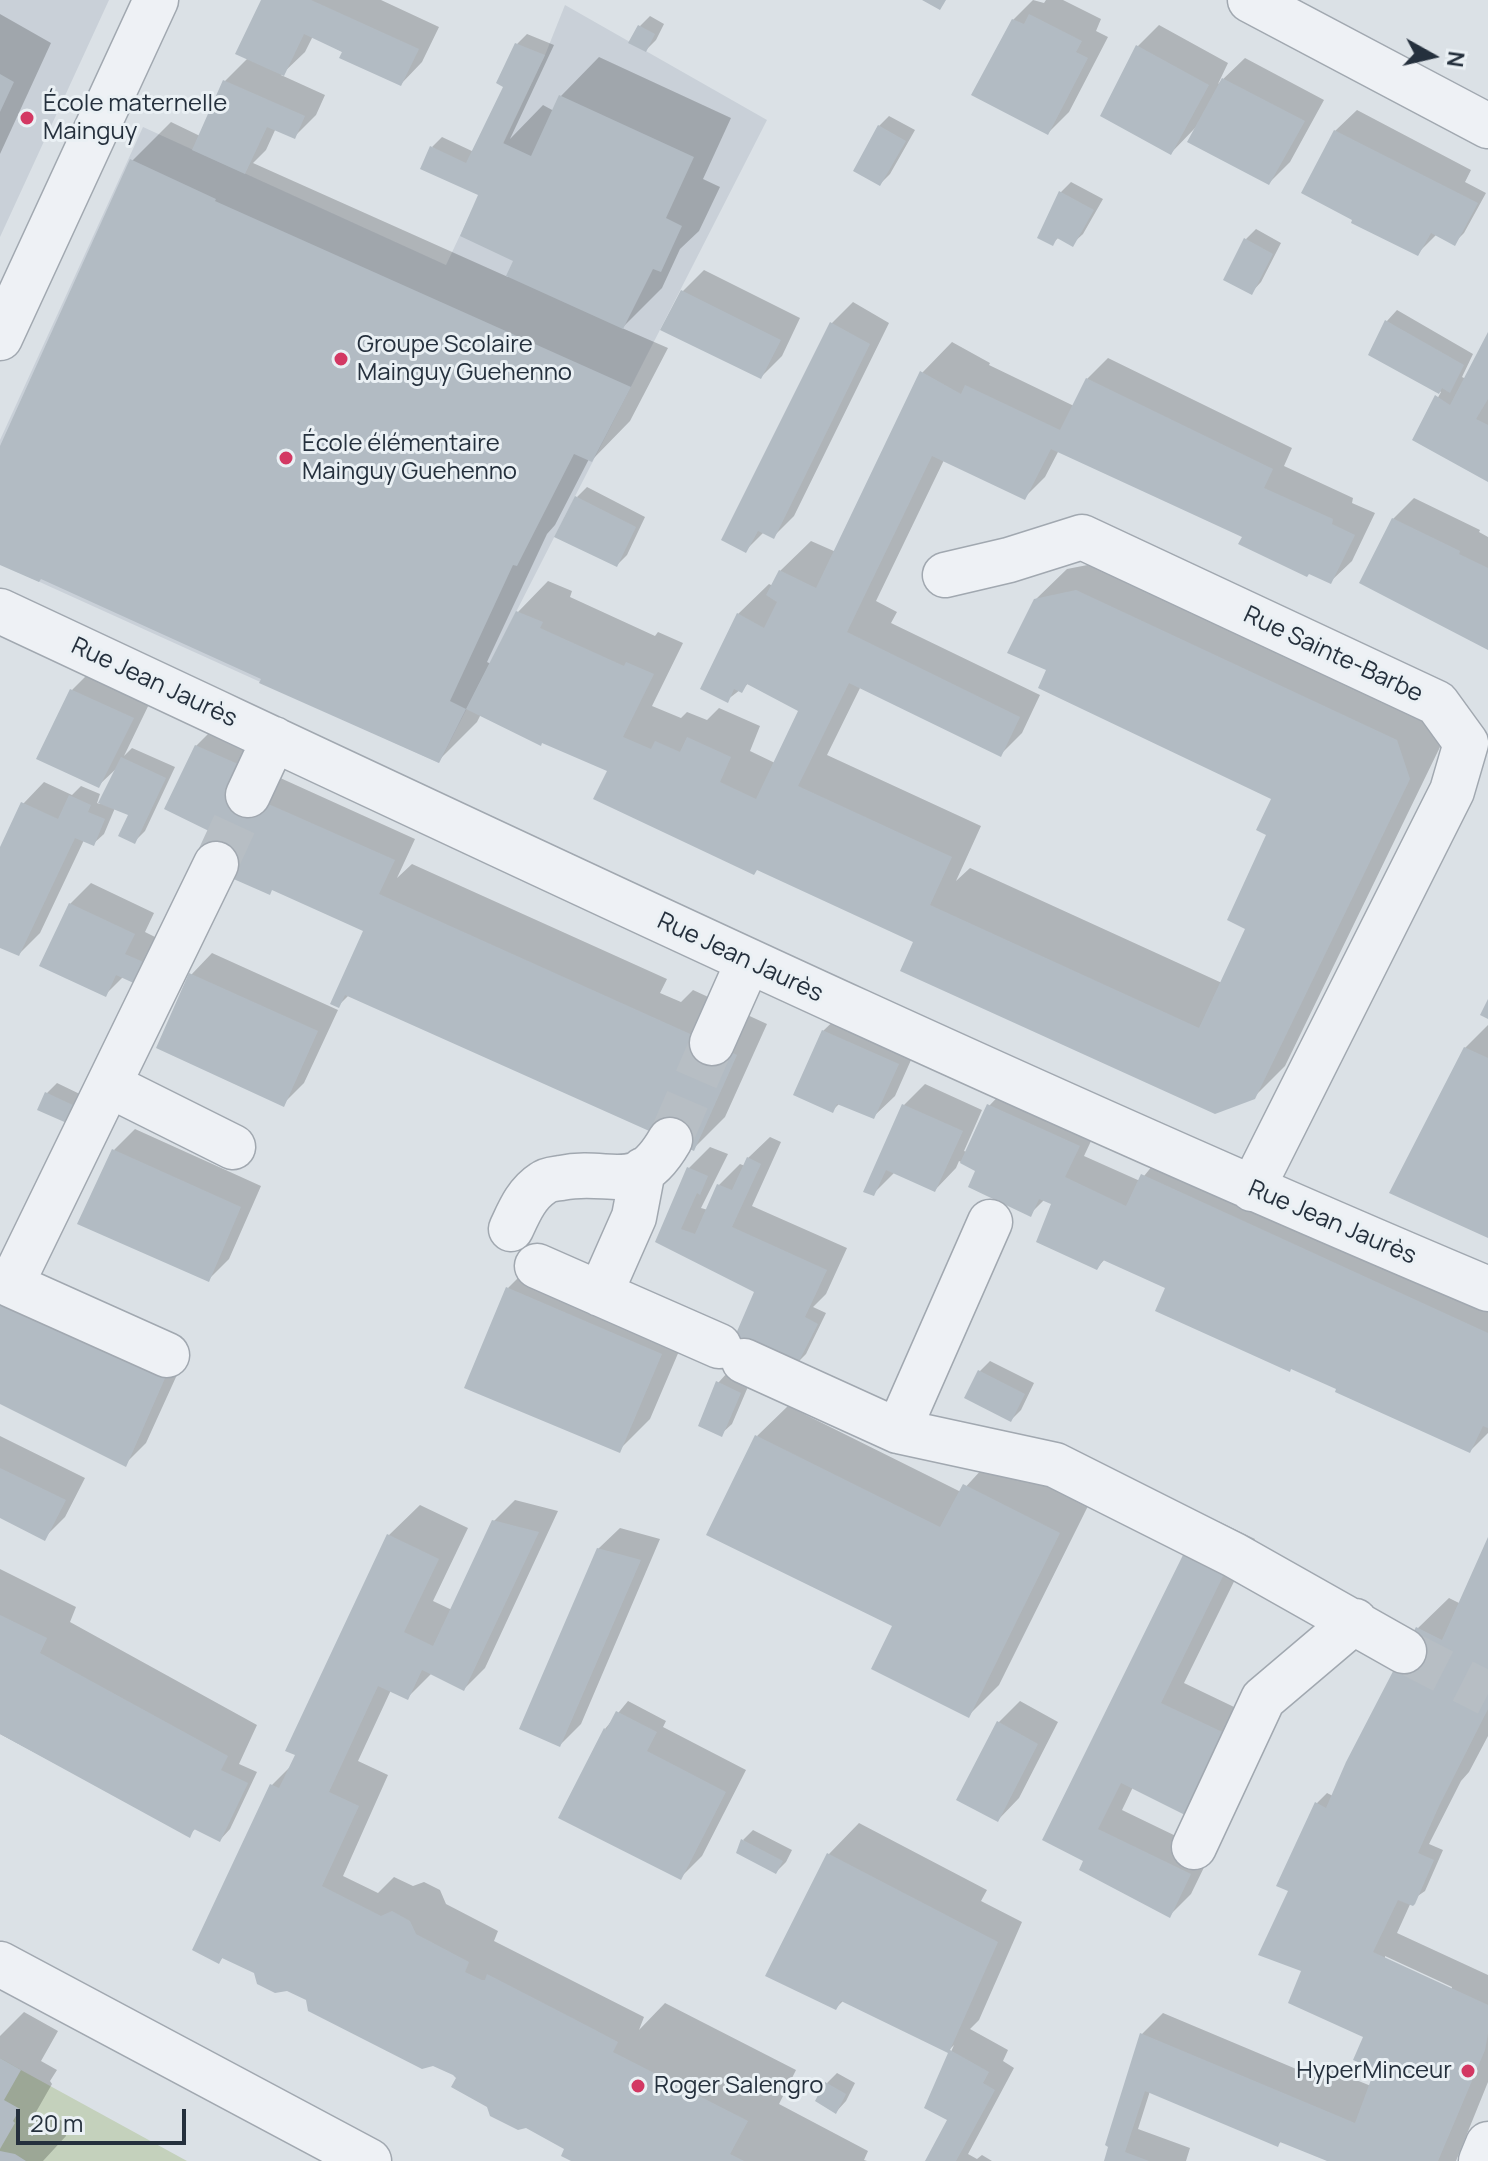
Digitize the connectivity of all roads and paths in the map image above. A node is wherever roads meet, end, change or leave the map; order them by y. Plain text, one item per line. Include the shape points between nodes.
1 (156, 0) edge
2 (1250, 0) edge
3 (1488, 126) edge
4 (0, 338) edge
5 (945, 575) dead end
6 (0, 611) edge
7 (274, 739) junction
8 (248, 795) tunnel mouth
9 (216, 864) tunnel mouth
10 (748, 962) junction
11 (712, 1043) tunnel mouth
12 (109, 1085) junction
13 (233, 1147) dead end
14 (1252, 1189) junction
15 (990, 1222) dead end
16 (511, 1229) dead end
17 (537, 1266) dead end
18 (1488, 1289) edge
19 (600, 1294) junction
20 (167, 1355) dead end
21 (898, 1431) junction
22 (1355, 1621) junction
23 (1404, 1651) tunnel mouth
24 (1194, 1847) dead end
25 (0, 1964) edge
26 (1488, 2144) edge
27 (369, 2161) edge
28 (1481, 2161) edge

1 - 4 street
2 - 3 street
5 - 14 street, Rue Sainte-Barbe via 1082,537 1437,703 1466,743 1452,791
6 - 7 street, Rue Jean Jaurès
7 - 8 street
7 - 10 street, Rue Jean Jaurès
9 - 12 street
10 - 11 street
10 - 14 street, Rue Jean Jaurès
12 - 13 street
12 - 20 street via 11,1285
14 - 18 street, Rue Jean Jaurès
15 - 21 street
16 - 19 street via 525,1200 545,1181 574,1175 630,1178 657,1155
17 - 19 street
19 - 21 street
21 - 22 street via 1055,1465
22 - 23 street
22 - 24 street via 1263,1699
25 - 27 street
26 - 28 street

